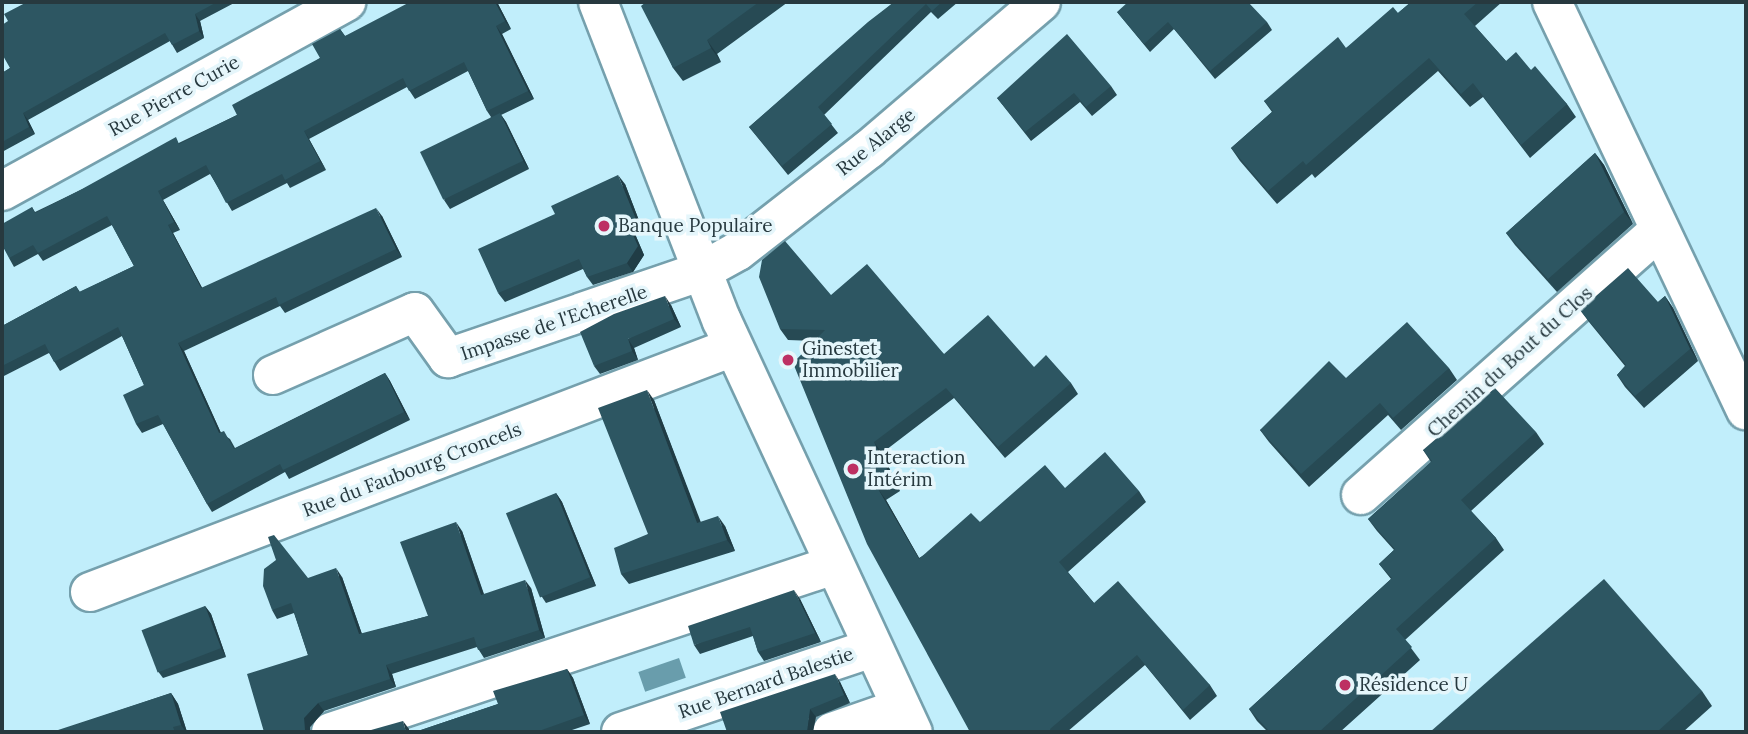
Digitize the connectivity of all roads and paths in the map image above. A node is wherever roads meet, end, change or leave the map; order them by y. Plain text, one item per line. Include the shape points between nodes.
1 (346, 2) edge
2 (598, 2) edge
3 (1041, 2) edge
4 (1552, 2) edge
5 (2, 191) edge
6 (1658, 230) junction
7 (702, 271) junction
8 (733, 347) junction
9 (273, 374) dead end
10 (1746, 410) edge
11 (1361, 495) dead end
12 (834, 565) junction
13 (90, 592) dead end
14 (872, 648) junction
15 (907, 720) edge
16 (331, 732) edge
17 (621, 732) edge
18 (832, 732) edge

1 - 5 street, Rue Pierre Curie
2 - 7 street
3 - 7 street, Rue Alarge via 869,149 738,251
4 - 6 street
6 - 10 street
6 - 11 street, Chemin du Bout du Clos
7 - 8 street
7 - 9 street, Impasse de l'Echerelle via 448,358 415,312
8 - 12 street
8 - 13 street, Rue du Faubourg Croncels
12 - 14 street
12 - 16 street
14 - 15 street
14 - 17 street, Rue Bernard Balestie
15 - 18 street

